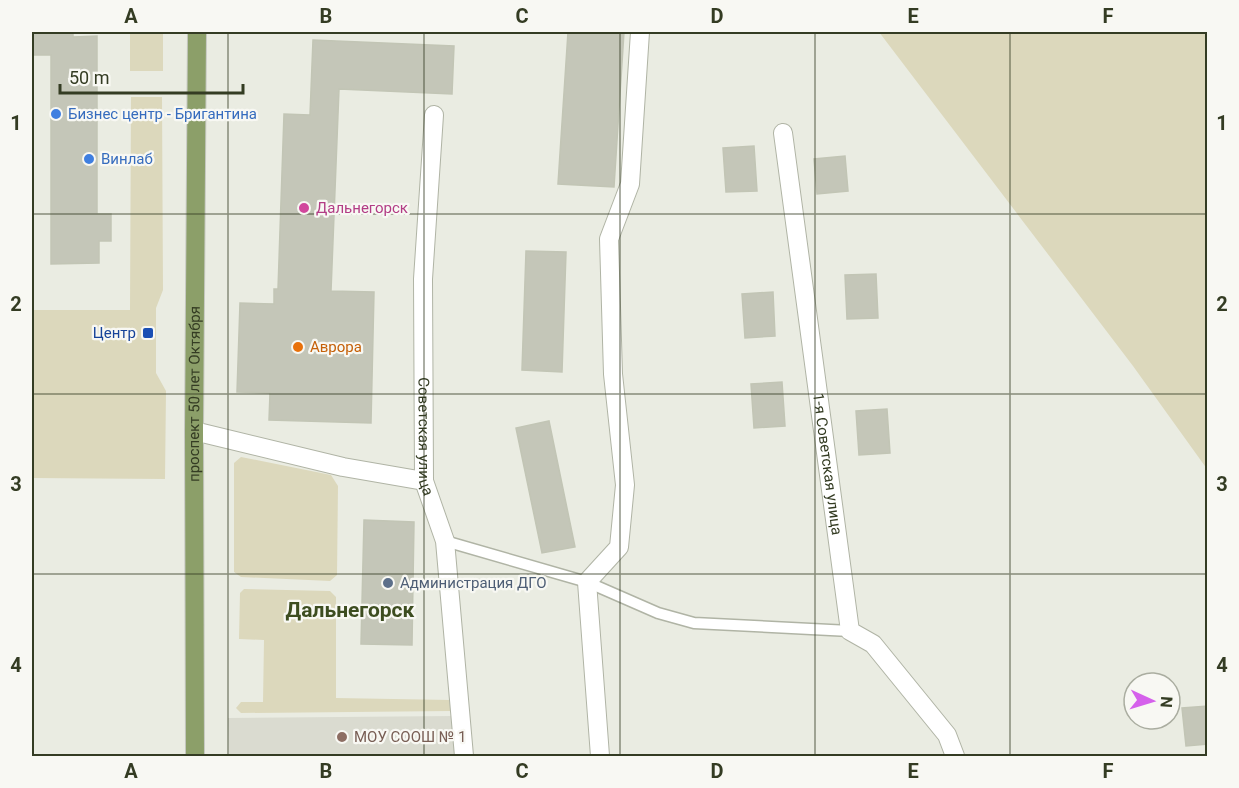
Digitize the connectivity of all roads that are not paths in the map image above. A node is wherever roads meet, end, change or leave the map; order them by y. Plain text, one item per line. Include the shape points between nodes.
1 (197, 32) edge
2 (640, 32) edge
3 (434, 115) dead end
4 (783, 133) dead end
5 (194, 431) junction
6 (424, 480) junction
7 (446, 541) junction
8 (587, 582) junction
9 (850, 631) junction
10 (195, 756) edge
11 (464, 756) edge
12 (600, 756) edge
13 (955, 756) edge

1 - 5 main road, проспект 50 лет Октября
2 - 8 street via 630,184 609,239 613,374 625,485 619,547
3 - 6 street, Советская улица via 423,279
4 - 9 street, 1-я Советская улица
5 - 6 street via 343,467
5 - 10 main road, проспект 50 лет Октября
6 - 7 street, Советская улица
7 - 8 lane
7 - 11 street, Советская улица
8 - 9 lane via 658,613 694,623
8 - 12 street
9 - 13 street via 873,644 947,735

